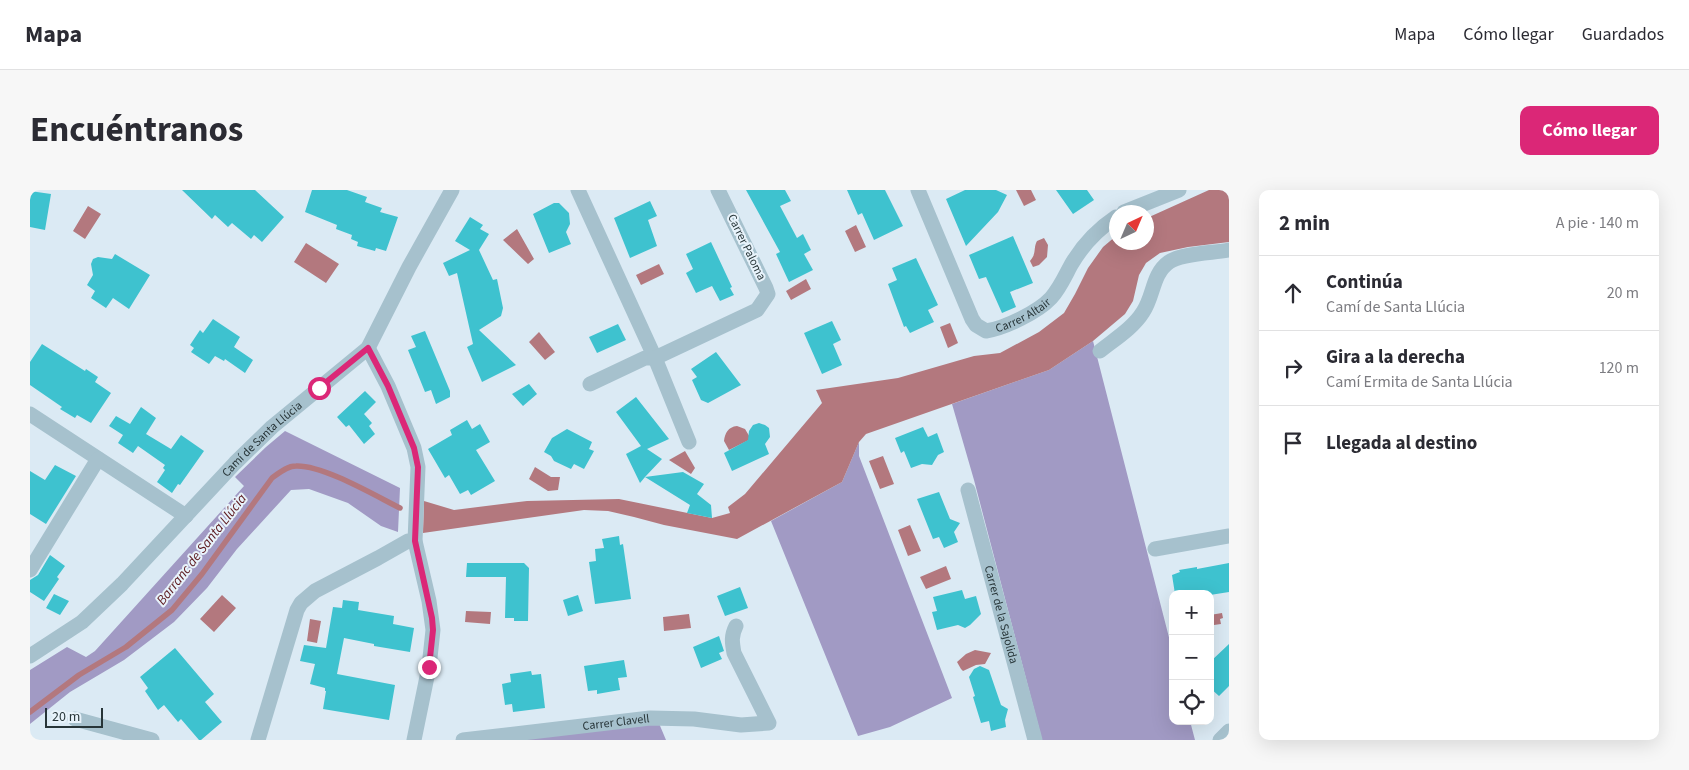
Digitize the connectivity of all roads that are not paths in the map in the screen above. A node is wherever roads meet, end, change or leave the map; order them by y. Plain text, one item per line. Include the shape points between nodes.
1 (452, 190) edge
2 (578, 190) edge
3 (718, 190) edge
4 (918, 190) edge
5 (1179, 190) edge
6 (1142, 205) edge
7 (1109, 223) edge
8 (1229, 250) edge
9 (368, 348) junction
10 (1100, 351) dead end
11 (655, 358) junction
12 (590, 384) dead end
13 (30, 414) edge
14 (689, 442) dead end
15 (98, 459) junction
16 (968, 490) dead end
17 (186, 516) junction
18 (1229, 536) edge
19 (415, 541) junction
20 (1155, 549) dead end
21 (30, 570) edge
22 (736, 626) dead end
23 (30, 656) edge
24 (75, 719) dead end
25 (1229, 731) edge
26 (152, 740) edge
27 (258, 740) edge
28 (414, 740) edge
29 (463, 740) edge
30 (1036, 740) edge
31 (1220, 740) edge

1 - 9 street, Camí de Santa Llúcia
2 - 11 street
3 - 11 street, Carrer Paloma via 768,294 757,310
4 - 7 street, Carrer Altair via 972,319 986,331 1016,320 1044,304 1077,256
5 - 6 street
8 - 10 street via 1178,257 1169,262 1154,281 1144,312
9 - 17 street, Camí de Santa Llúcia via 272,427
9 - 19 street via 414,448 418,467
11 - 12 street, Carrer Paloma via 645,358
11 - 14 street
13 - 15 street
15 - 17 street
15 - 21 street
16 - 30 street, Carrer de la Sajolida
17 - 23 street, Camí de Santa Llúcia via 82,622
18 - 20 street
19 - 27 street via 408,541 320,588 301,602
19 - 28 street via 433,630
22 - 29 street, Carrer Clavell via 731,641 734,653 769,723 741,725 650,718
24 - 26 street
25 - 31 street

